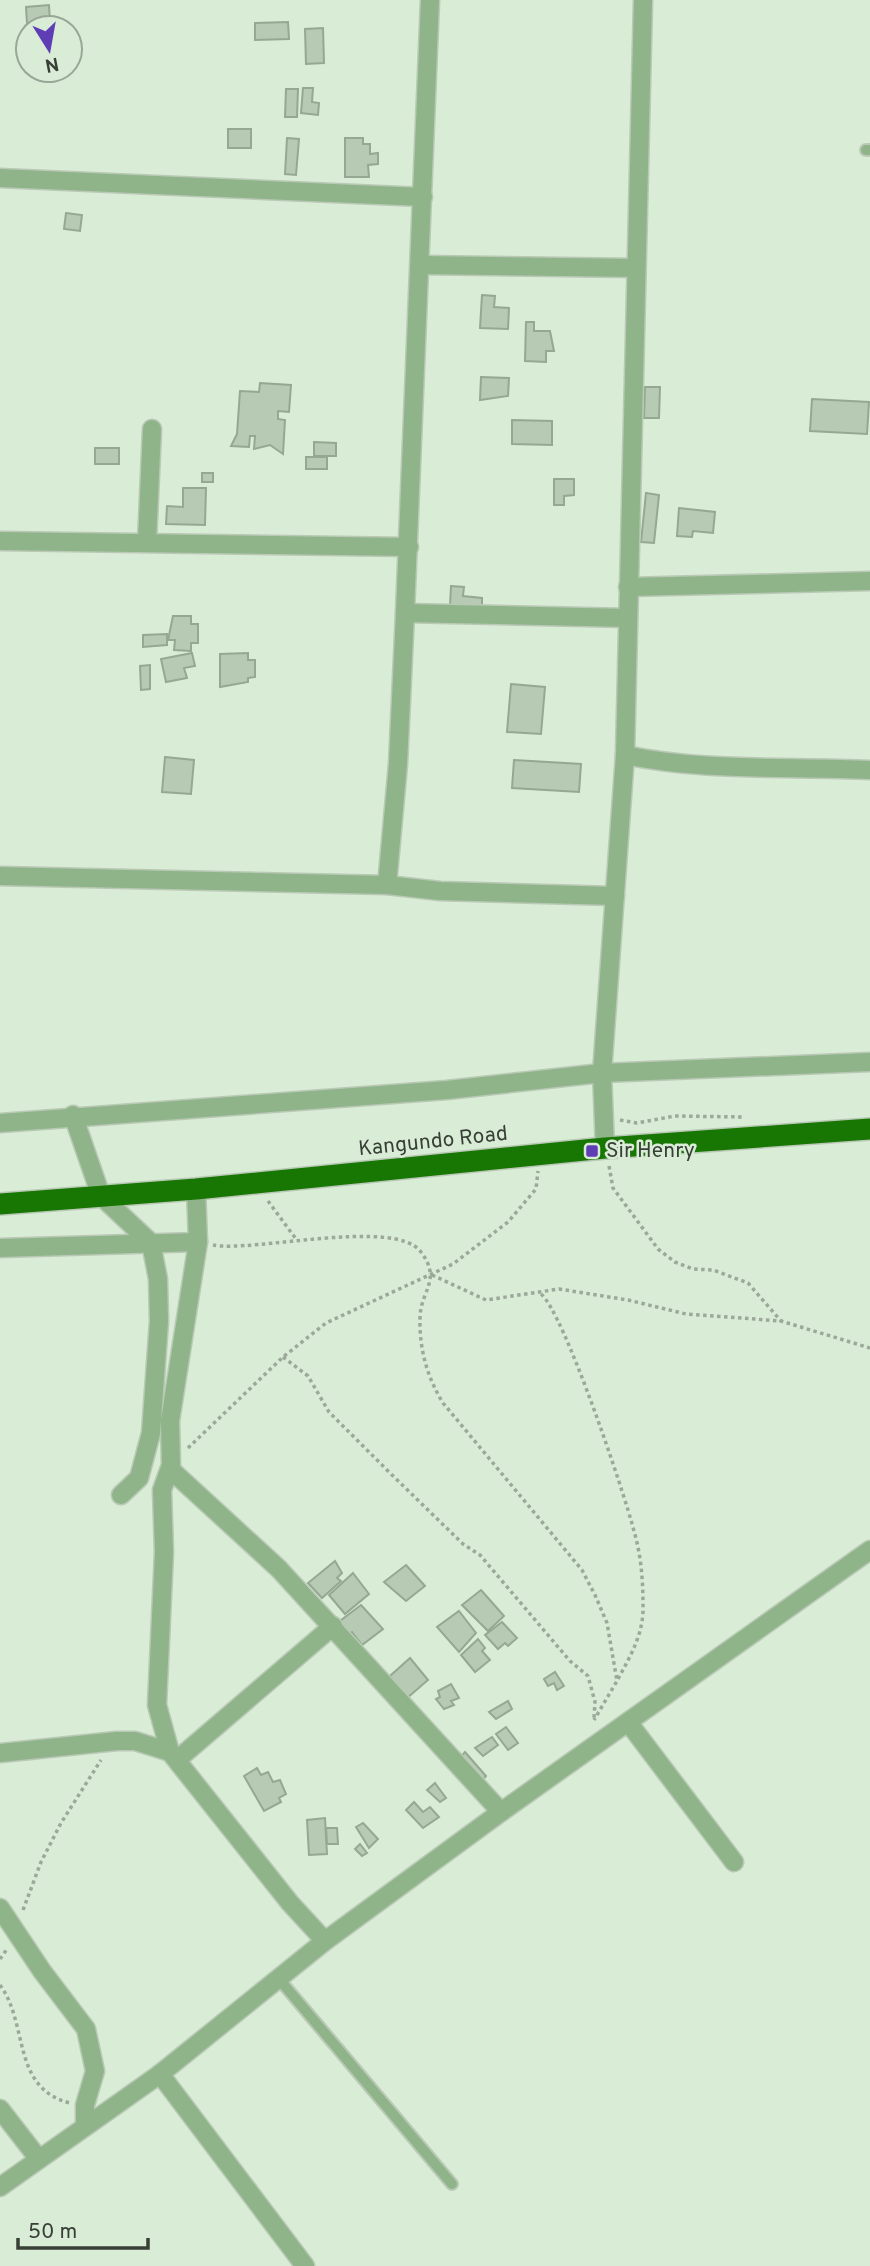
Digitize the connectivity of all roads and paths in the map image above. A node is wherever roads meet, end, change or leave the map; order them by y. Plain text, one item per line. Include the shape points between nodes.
1 (430, 0) edge
2 (643, 0) edge
3 (0, 178) edge
4 (423, 197) junction
5 (420, 265) junction
6 (636, 268) junction
7 (152, 429) dead end
8 (0, 541) edge
9 (148, 542) junction
10 (408, 547) junction
11 (870, 581) edge
12 (628, 587) junction
13 (405, 612) junction
14 (628, 618) junction
15 (625, 755) junction
16 (870, 771) edge
17 (0, 876) edge
18 (387, 885) junction
19 (615, 896) junction
20 (870, 1062) edge
21 (602, 1073) junction
22 (73, 1115) junction
23 (0, 1123) edge
24 (870, 1129) edge
25 (606, 1148) junction
26 (541, 1155) junction
27 (256, 1184) junction
28 (196, 1189) junction
29 (102, 1196) junction
30 (0, 1203) edge
31 (296, 1239) junction
32 (198, 1242) junction
33 (151, 1244) junction
34 (0, 1248) edge
35 (432, 1275) junction
36 (541, 1294) junction
37 (781, 1321) junction
38 (870, 1348) edge
39 (283, 1357) junction
40 (171, 1467) junction
41 (121, 1495) dead end
42 (870, 1550) edge
43 (333, 1626) junction
44 (617, 1681) junction
45 (594, 1720) junction
46 (628, 1722) junction
47 (591, 1730) dead end
48 (117, 1741) junction
49 (0, 1753) edge
50 (174, 1756) junction
51 (501, 1812) junction
52 (734, 1862) dead end
53 (0, 1908) edge
54 (18, 1933) junction
55 (325, 1941) junction
56 (0, 1959) edge
57 (279, 1979) junction
58 (0, 1985) edge
59 (160, 2074) junction
60 (85, 2105) junction
61 (0, 2109) edge
62 (85, 2126) junction
63 (38, 2158) junction
64 (452, 2184) dead end
65 (0, 2187) edge
66 (305, 2266) edge

1 - 4 street
2 - 6 street
3 - 4 street
4 - 5 street
5 - 6 street
5 - 10 street
6 - 12 street
7 - 9 street
8 - 9 street
9 - 10 street
10 - 13 street
11 - 12 street
12 - 14 street
13 - 14 street
13 - 18 street
14 - 15 street
15 - 16 street via 665,764
15 - 19 street
17 - 18 street
18 - 19 street
19 - 21 street
20 - 21 street
21 - 22 street via 447,1090
21 - 25 street
22 - 23 street
22 - 29 street
24 - 25 highway, Kangundo Road
25 - 26 highway, Kangundo Road
25 - 37 path via 613,1188 658,1249 693,1269 713,1270 748,1283
26 - 27 highway, Kangundo Road
26 - 35 path via 536,1189 519,1209 453,1264
27 - 28 highway, Kangundo Road
27 - 31 path
28 - 29 highway, Kangundo Road
28 - 32 street
29 - 30 highway, Kangundo Road
29 - 33 street
31 - 32 path via 225,1248
31 - 35 path via 327,1236 395,1241 418,1248
32 - 33 street
32 - 40 street via 170,1421
33 - 34 street
33 - 41 street via 159,1321 151,1433 139,1478
35 - 36 path via 486,1300
35 - 39 path via 345,1312
35 - 44 path via 420,1314 427,1377 443,1403 582,1570 607,1623
36 - 37 path via 559,1289 686,1314
36 - 44 path via 553,1308 574,1356 634,1529 642,1567 641,1632
37 - 38 path
39 - 40 path
39 - 45 path via 307,1376 329,1412 463,1544 480,1555 588,1676
40 - 43 street
40 - 50 street via 162,1490 157,1705
42 - 46 street
43 - 50 street
43 - 51 street
44 - 45 path
45 - 47 path
46 - 51 street
46 - 52 street
48 - 49 street
48 - 50 street via 135,1741
48 - 54 path via 56,1833 31,1887
50 - 55 street
51 - 55 street
53 - 54 street
54 - 56 path
54 - 60 street via 86,2029 95,2071
55 - 57 street
57 - 59 street
57 - 64 lane
58 - 60 path via 9,1997 31,2077 50,2097
59 - 62 street
59 - 66 street
60 - 62 street
61 - 63 street
62 - 63 street
63 - 65 street

